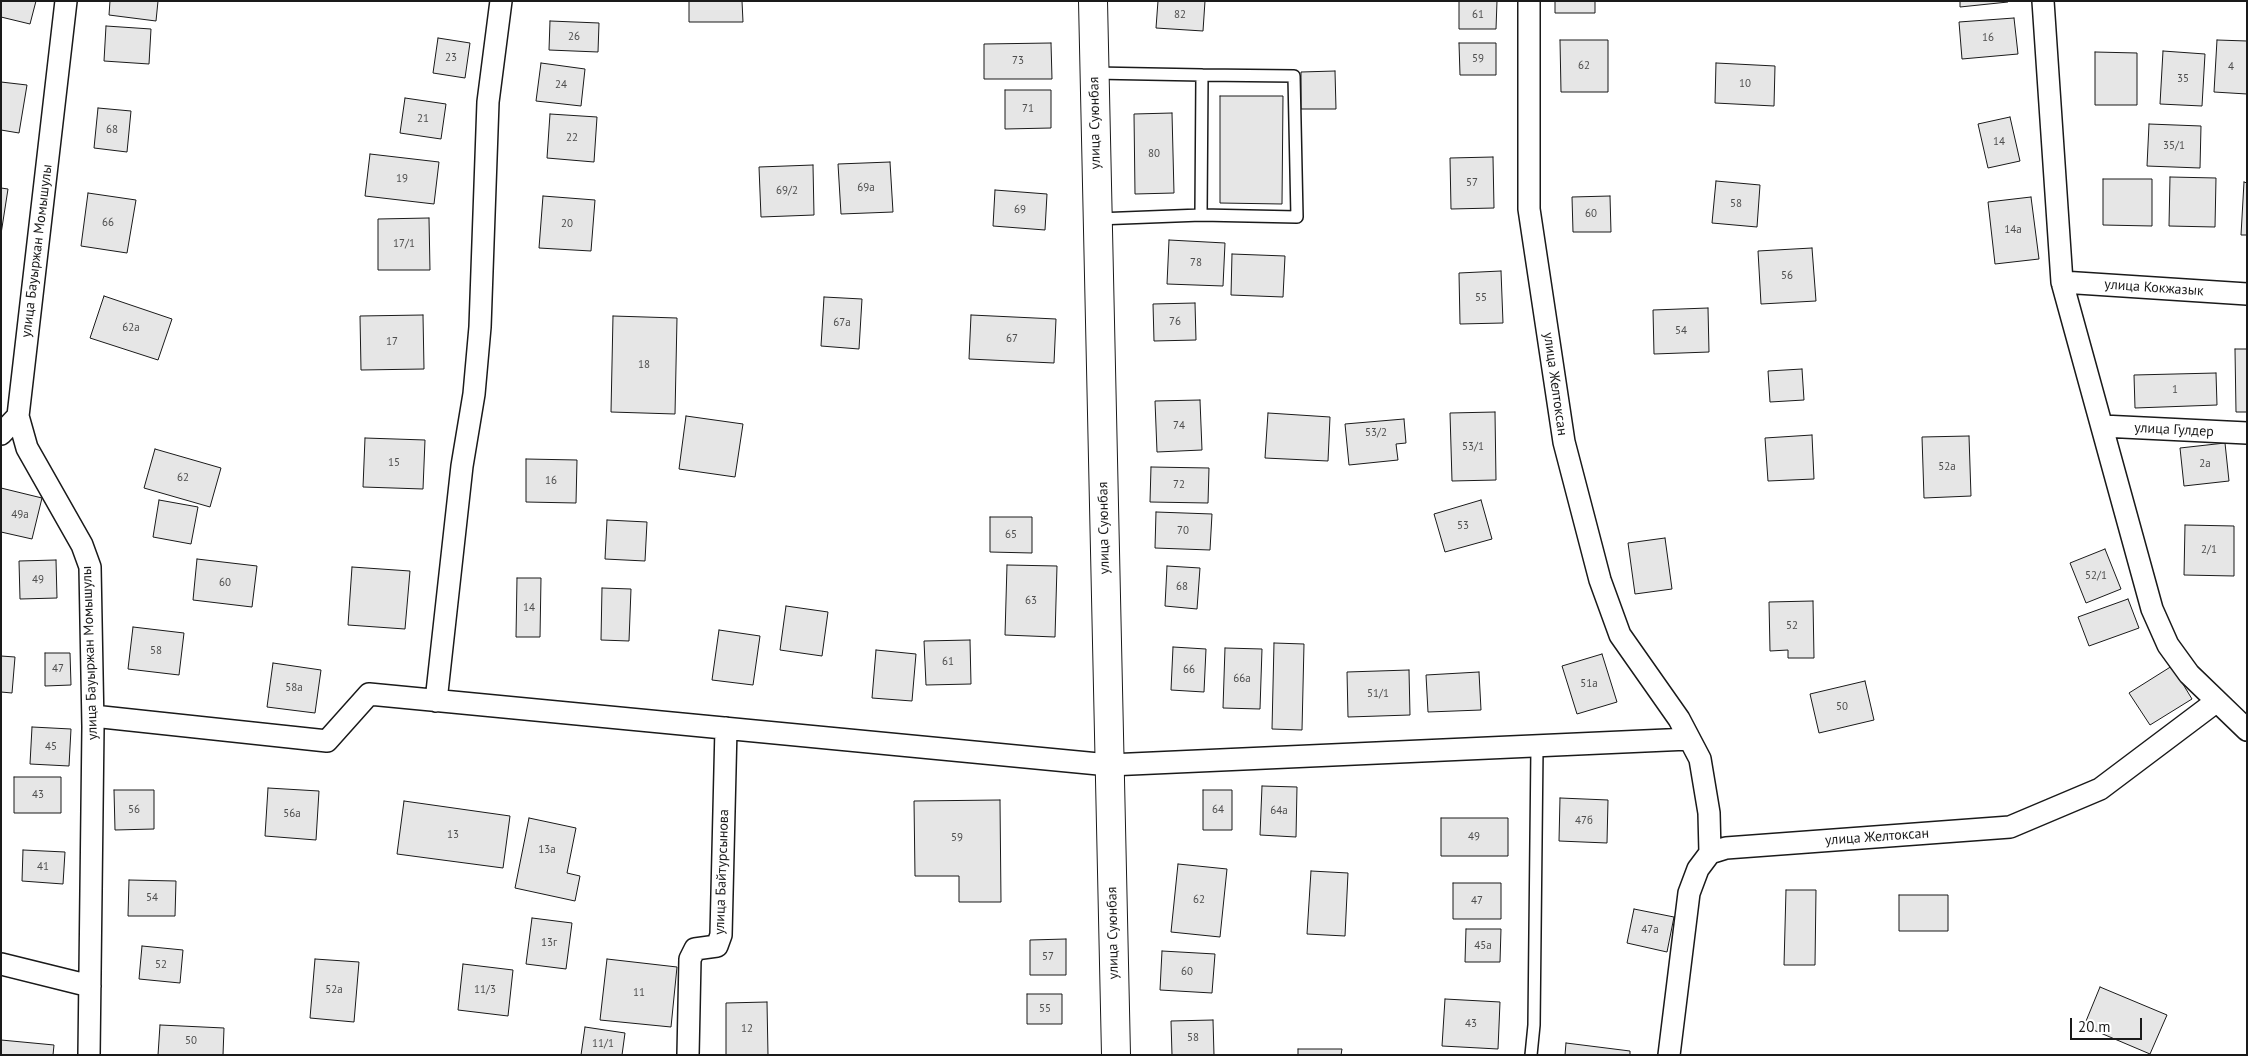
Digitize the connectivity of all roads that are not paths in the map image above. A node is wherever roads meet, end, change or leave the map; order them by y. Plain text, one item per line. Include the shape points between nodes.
1 (66, 1) edge
2 (501, 1) edge
3 (1092, 1) edge
4 (1529, 1) edge
5 (2043, 1) edge
6 (1094, 73) junction
7 (1202, 75) junction
8 (1201, 215) junction
9 (1097, 219) junction
10 (2062, 282) junction
11 (2247, 294) edge
12 (10, 419) edge
13 (2102, 426) junction
14 (2247, 433) edge
15 (1, 434) edge
16 (436, 701) junction
17 (2217, 701) junction
18 (93, 716) junction
19 (726, 728) junction
20 (2247, 730) edge
21 (1689, 739) junction
22 (1537, 748) junction
23 (1109, 765) junction
24 (1710, 853) junction
25 (1, 964) edge
26 (90, 986) junction
27 (89, 1055) edge
28 (688, 1055) edge
29 (1116, 1055) edge
30 (1531, 1055) edge
31 (1669, 1055) edge

1 - 12 street, улица Бауыржан Момышулы
2 - 16 street via 488,102 480,327 474,394 462,466
3 - 6 main road, улица Суюнбая
4 - 21 street, улица Желтоксан via 1529,209 1564,442 1600,580 1620,635 1665,697
5 - 10 street
6 - 7 lane
6 - 9 main road, улица Суюнбая
7 - 8 lane
7 - 8 lane via 1294,76 1297,217
8 - 9 lane
9 - 23 main road, улица Суюнбая
10 - 11 street, улица Кокжазык
10 - 13 street
12 - 15 street
12 - 18 street, улица Бауыржан Момышулы via 82,545 90,567
13 - 14 street, улица Гулдер
13 - 17 street via 2152,609 2168,646 2189,674
16 - 18 street via 369,694 327,740
16 - 19 street
17 - 20 street
17 - 24 street, улица Желтоксан via 2100,789 2010,827 1726,848
18 - 26 street, улица Бауыржан Момышулы
19 - 23 street
19 - 28 street, улица Байтурсынова via 721,935 717,946 695,949 690,960
21 - 22 street
21 - 24 street, улица Желтоксан via 1700,759 1709,813
22 - 23 street
22 - 30 lane
23 - 29 main road, улица Суюнбая
24 - 31 street via 1698,869 1689,893
25 - 26 street
26 - 27 street, улица Бауыржан Момышулы

